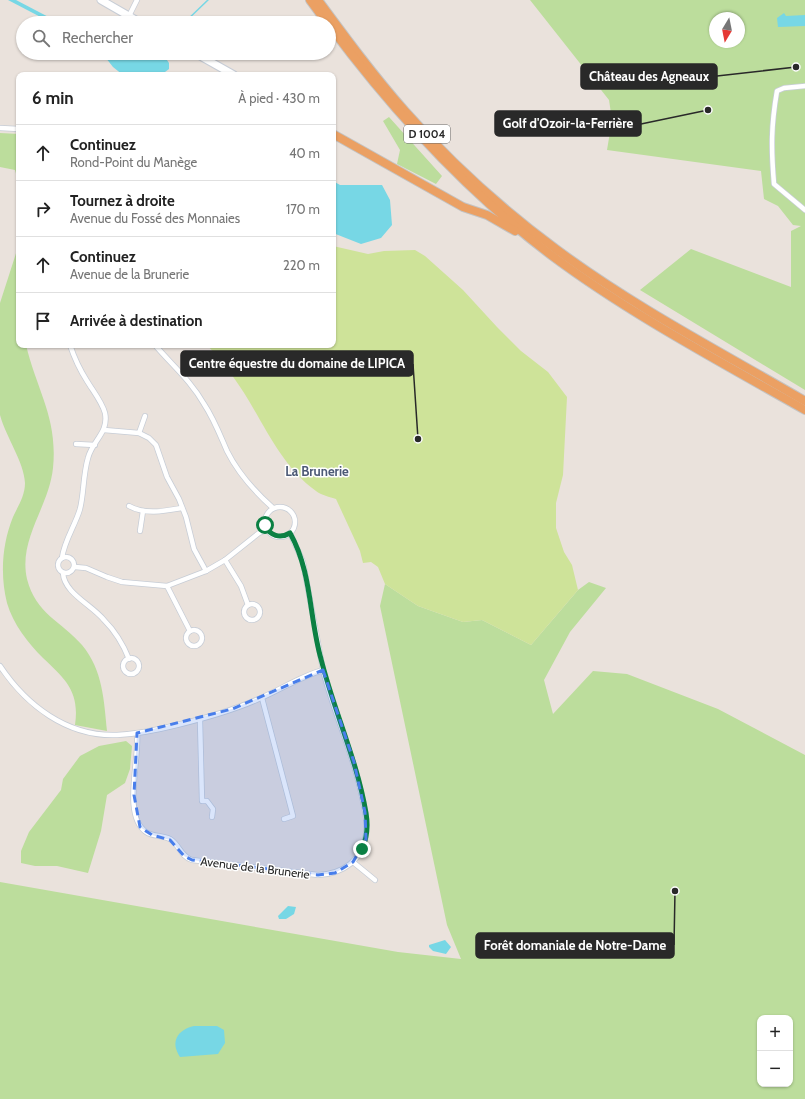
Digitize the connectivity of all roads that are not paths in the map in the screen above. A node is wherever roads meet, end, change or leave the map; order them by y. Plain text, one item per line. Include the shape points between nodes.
1 (101, 0) edge
2 (137, 0) edge
3 (310, 0) edge
4 (318, 0) edge
5 (129, 16) joint
6 (322, 16) edge
7 (330, 16) edge
8 (336, 24) edge
9 (336, 35) edge
10 (207, 60) edge
11 (229, 72) edge
12 (805, 86) edge
13 (0, 128) edge
14 (16, 129) edge
15 (336, 136) edge
16 (805, 210) edge
17 (527, 236) junction
18 (71, 348) edge
19 (158, 348) edge
20 (805, 401) edge
21 (796, 404) junction
22 (805, 410) edge
23 (805, 415) edge
24 (145, 416) dead end
25 (104, 430) junction
26 (139, 433) junction
27 (76, 444) dead end
28 (95, 445) junction
29 (129, 506) dead end
30 (182, 508) junction
31 (273, 508) junction
32 (143, 511) junction
33 (267, 530) junction
34 (140, 531) dead end
35 (290, 533) junction
36 (62, 558) junction
37 (225, 560) junction
38 (75, 567) junction
39 (206, 571) junction
40 (63, 573) junction
41 (167, 586) junction
42 (248, 605) dead end
43 (190, 631) dead end
44 (129, 659) dead end
45 (0, 666) edge
46 (323, 670) junction
47 (262, 698) junction
48 (200, 720) junction
49 (137, 733) junction
50 (212, 817) dead end
51 (284, 819) dead end
52 (353, 862) junction
53 (375, 880) dead end

1 - 5 main road
2 - 5 street
3 - 6 highway, D 1004
4 - 7 highway, D 1004
8 - 20 highway, D 1004 via 405,111 454,161 519,220 600,280
9 - 17 highway, D 1004 via 415,131 476,192
10 - 11 main road
12 - 16 street via 777,91 770,145 774,184
13 - 14 street
15 - 17 highway via 463,207 487,215
17 - 21 highway, D 1004 via 598,288 646,318
18 - 25 street via 104,412
19 - 31 street via 197,392 238,468
21 - 22 highway, D 1004
21 - 23 highway
24 - 26 street
25 - 26 street
25 - 28 street
26 - 30 street via 156,445 167,477
27 - 28 street
28 - 36 street via 88,457 80,510 63,548
29 - 32 street
30 - 32 street
30 - 39 street via 194,549
31 - 33 street via 265,520
31 - 35 street via 282,507 293,514 295,524
32 - 34 street
33 - 35 street via 275,536 286,536
33 - 37 street via 255,536
35 - 46 street, Avenue de la Brunerie via 303,562
36 - 38 street via 72,559
36 - 40 street via 58,566
37 - 39 street
37 - 42 street via 241,586
38 - 40 street via 70,573
38 - 41 street via 86,568 122,582
39 - 41 street
40 - 44 street via 66,585 105,620
41 - 43 street
45 - 49 street via 28,701 59,722 94,734
46 - 47 street
46 - 52 street, Avenue de la Brunerie via 350,748 366,812 364,844
47 - 48 street
47 - 51 street via 293,816
48 - 49 street
48 - 50 street via 202,801 207,801 213,809
49 - 52 street, Avenue de la Brunerie via 134,795 137,821 149,833 173,841 186,857 318,875 335,873
52 - 53 street

